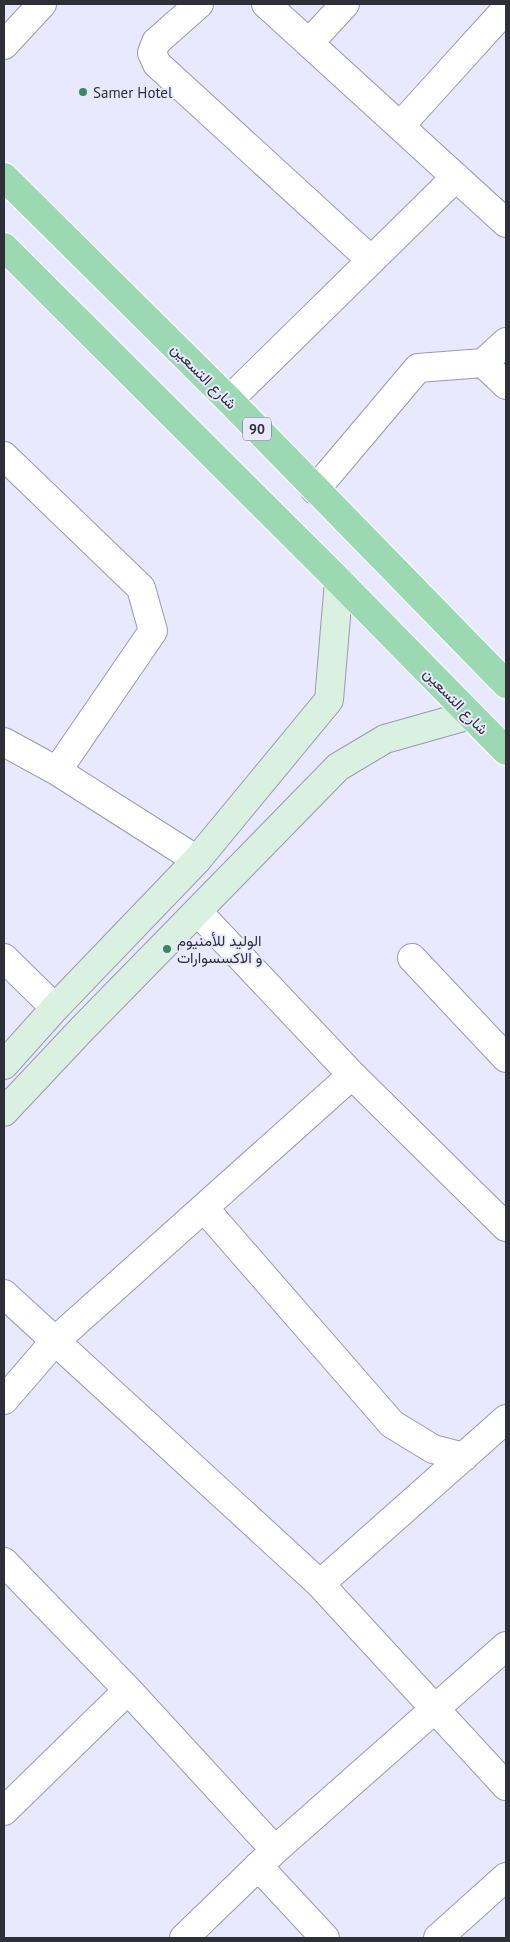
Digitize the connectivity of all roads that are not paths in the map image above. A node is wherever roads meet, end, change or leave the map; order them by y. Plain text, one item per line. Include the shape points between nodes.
1 (42, 4) edge
2 (199, 4) edge
3 (266, 4) edge
4 (345, 4) edge
5 (506, 9) edge
6 (309, 43) junction
7 (4, 45) edge
8 (400, 126) junction
9 (4, 177) edge
10 (456, 177) junction
11 (505, 219) edge
12 (4, 247) edge
13 (371, 260) junction
14 (506, 342) edge
15 (483, 363) junction
16 (506, 385) edge
17 (229, 400) junction
18 (4, 456) edge
19 (315, 490) junction
20 (340, 581) junction
21 (506, 684) edge
22 (470, 715) junction
23 (4, 742) edge
24 (506, 751) edge
25 (57, 771) junction
26 (197, 860) junction
27 (198, 912) junction
28 (4, 958) edge
29 (412, 958) dead end
30 (55, 1008) junction
31 (506, 1058) edge
32 (4, 1065) edge
33 (352, 1075) junction
34 (4, 1112) edge
35 (204, 1208) junction
36 (506, 1226) edge
37 (4, 1294) edge
38 (55, 1341) junction
39 (4, 1400) edge
40 (506, 1419) edge
41 (464, 1457) junction
42 (4, 1562) edge
43 (320, 1584) junction
44 (506, 1646) edge
45 (128, 1690) junction
46 (435, 1709) junction
47 (506, 1786) edge
48 (4, 1810) edge
49 (267, 1858) junction
50 (506, 1877) edge
51 (184, 1938) edge
52 (325, 1938) edge
53 (438, 1938) edge

1 - 7 street
2 - 13 street via 156,42 152,53 157,64
3 - 6 street
4 - 6 street
5 - 8 street
6 - 8 street
8 - 10 street
9 - 17 highway, شارع التسعين / 90
10 - 11 street
10 - 13 street
12 - 20 highway, شارع التسعين
13 - 17 street
14 - 15 street
15 - 16 street
15 - 19 street via 418,368
17 - 19 highway, شارع التسعين / 90
18 - 25 street via 141,588 153,631
19 - 21 highway, شارع التسعين / 90
20 - 22 highway, شارع التسعين
20 - 26 main road via 329,700
22 - 24 highway, شارع التسعين
22 - 27 main road via 385,739 338,767
23 - 25 street
25 - 26 street
26 - 30 main road
27 - 33 street
27 - 34 main road
28 - 30 street
29 - 31 street
30 - 32 main road
33 - 35 street
33 - 36 street
35 - 38 street
35 - 41 street via 392,1424 433,1449
37 - 38 street
38 - 39 street
38 - 43 street
40 - 41 street
41 - 43 street
42 - 45 street
43 - 46 street
44 - 46 street
45 - 48 street
45 - 49 street
46 - 47 street
46 - 49 street
49 - 51 street
49 - 52 street
50 - 53 street

